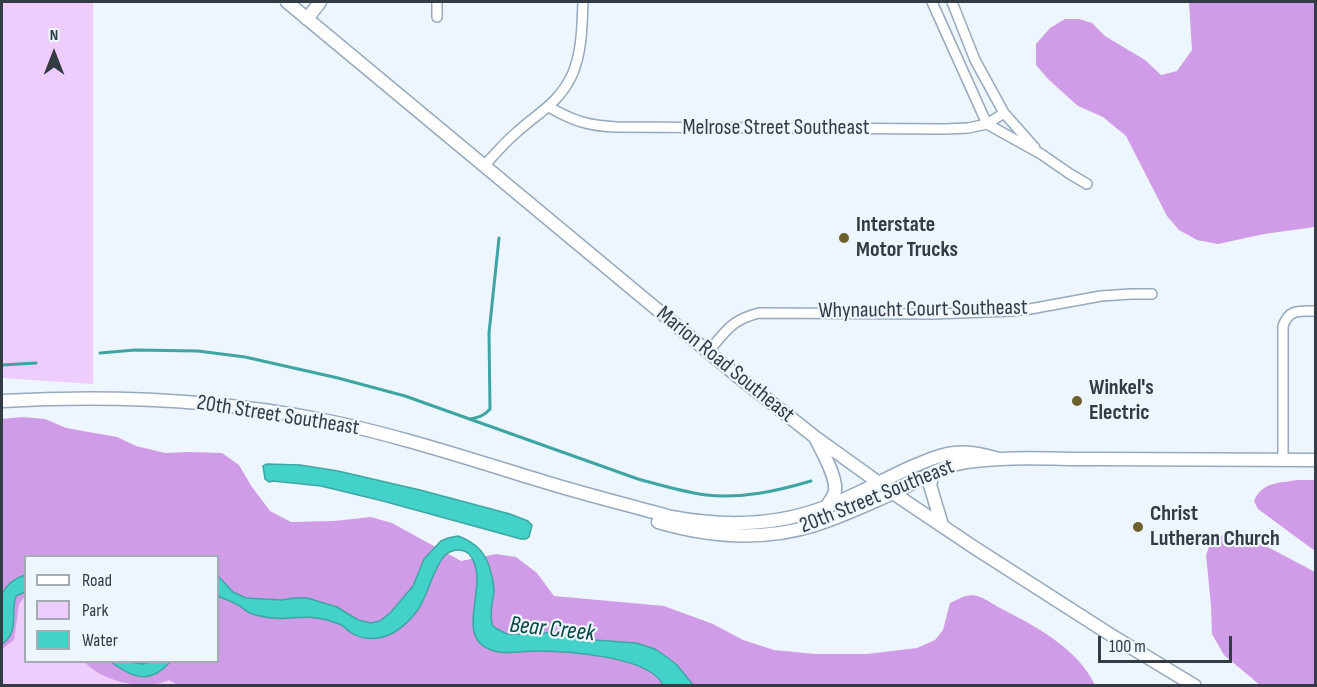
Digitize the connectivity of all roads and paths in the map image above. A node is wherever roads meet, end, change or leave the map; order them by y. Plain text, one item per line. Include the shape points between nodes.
1 (286, 2) edge
2 (320, 2) edge
3 (437, 2) edge
4 (583, 2) edge
5 (932, 2) edge
6 (952, 2) edge
7 (437, 17) dead end
8 (307, 19) junction
9 (549, 107) junction
10 (1004, 113) junction
11 (987, 124) junction
12 (1041, 154) junction
13 (484, 166) junction
14 (1087, 184) dead end
15 (1152, 294) dead end
16 (1316, 311) edge
17 (708, 352) junction
18 (2, 401) edge
19 (815, 437) junction
20 (999, 459) junction
21 (1282, 460) junction
22 (1316, 460) edge
23 (933, 473) junction
24 (879, 482) junction
25 (547, 483) junction
26 (893, 493) junction
27 (826, 507) junction
28 (942, 525) junction
29 (1195, 686) edge

1 - 8 street, Marion Road Southeast
2 - 8 street
3 - 7 street
4 - 9 street via 577,60 572,75
5 - 11 street
6 - 10 street via 975,60
8 - 13 street, Marion Road Southeast
9 - 11 street, Melrose Street Southeast via 581,123 617,127 945,129
9 - 13 street via 518,131
10 - 11 street, Melrose Street Southeast
10 - 12 street
11 - 12 street
12 - 14 street
13 - 17 street, Marion Road Southeast
15 - 17 street, Whynaucht Court Southeast via 1101,296 1011,311 759,313 735,322
16 - 21 street via 1291,314 1283,326
17 - 19 street, Marion Road Southeast
18 - 25 street, 20th Street Southeast via 140,399 258,409 385,434
19 - 24 street, Marion Road Southeast
19 - 27 street via 835,488
20 - 21 street, 20th Street Southeast
20 - 23 street, 20th Street Southeast via 963,463
20 - 24 street, 20th Street Southeast via 967,452 945,454
21 - 22 street, 20th Street Southeast
23 - 26 street, 20th Street Southeast
23 - 28 street via 930,485
24 - 26 street, Marion Road Southeast
24 - 27 street, 20th Street Southeast
25 - 26 street, 20th Street Southeast via 661,522 724,535 800,529
25 - 27 street, 20th Street Southeast via 671,517 701,521 775,520
26 - 28 street, Marion Road Southeast
28 - 29 street, Marion Road Southeast

